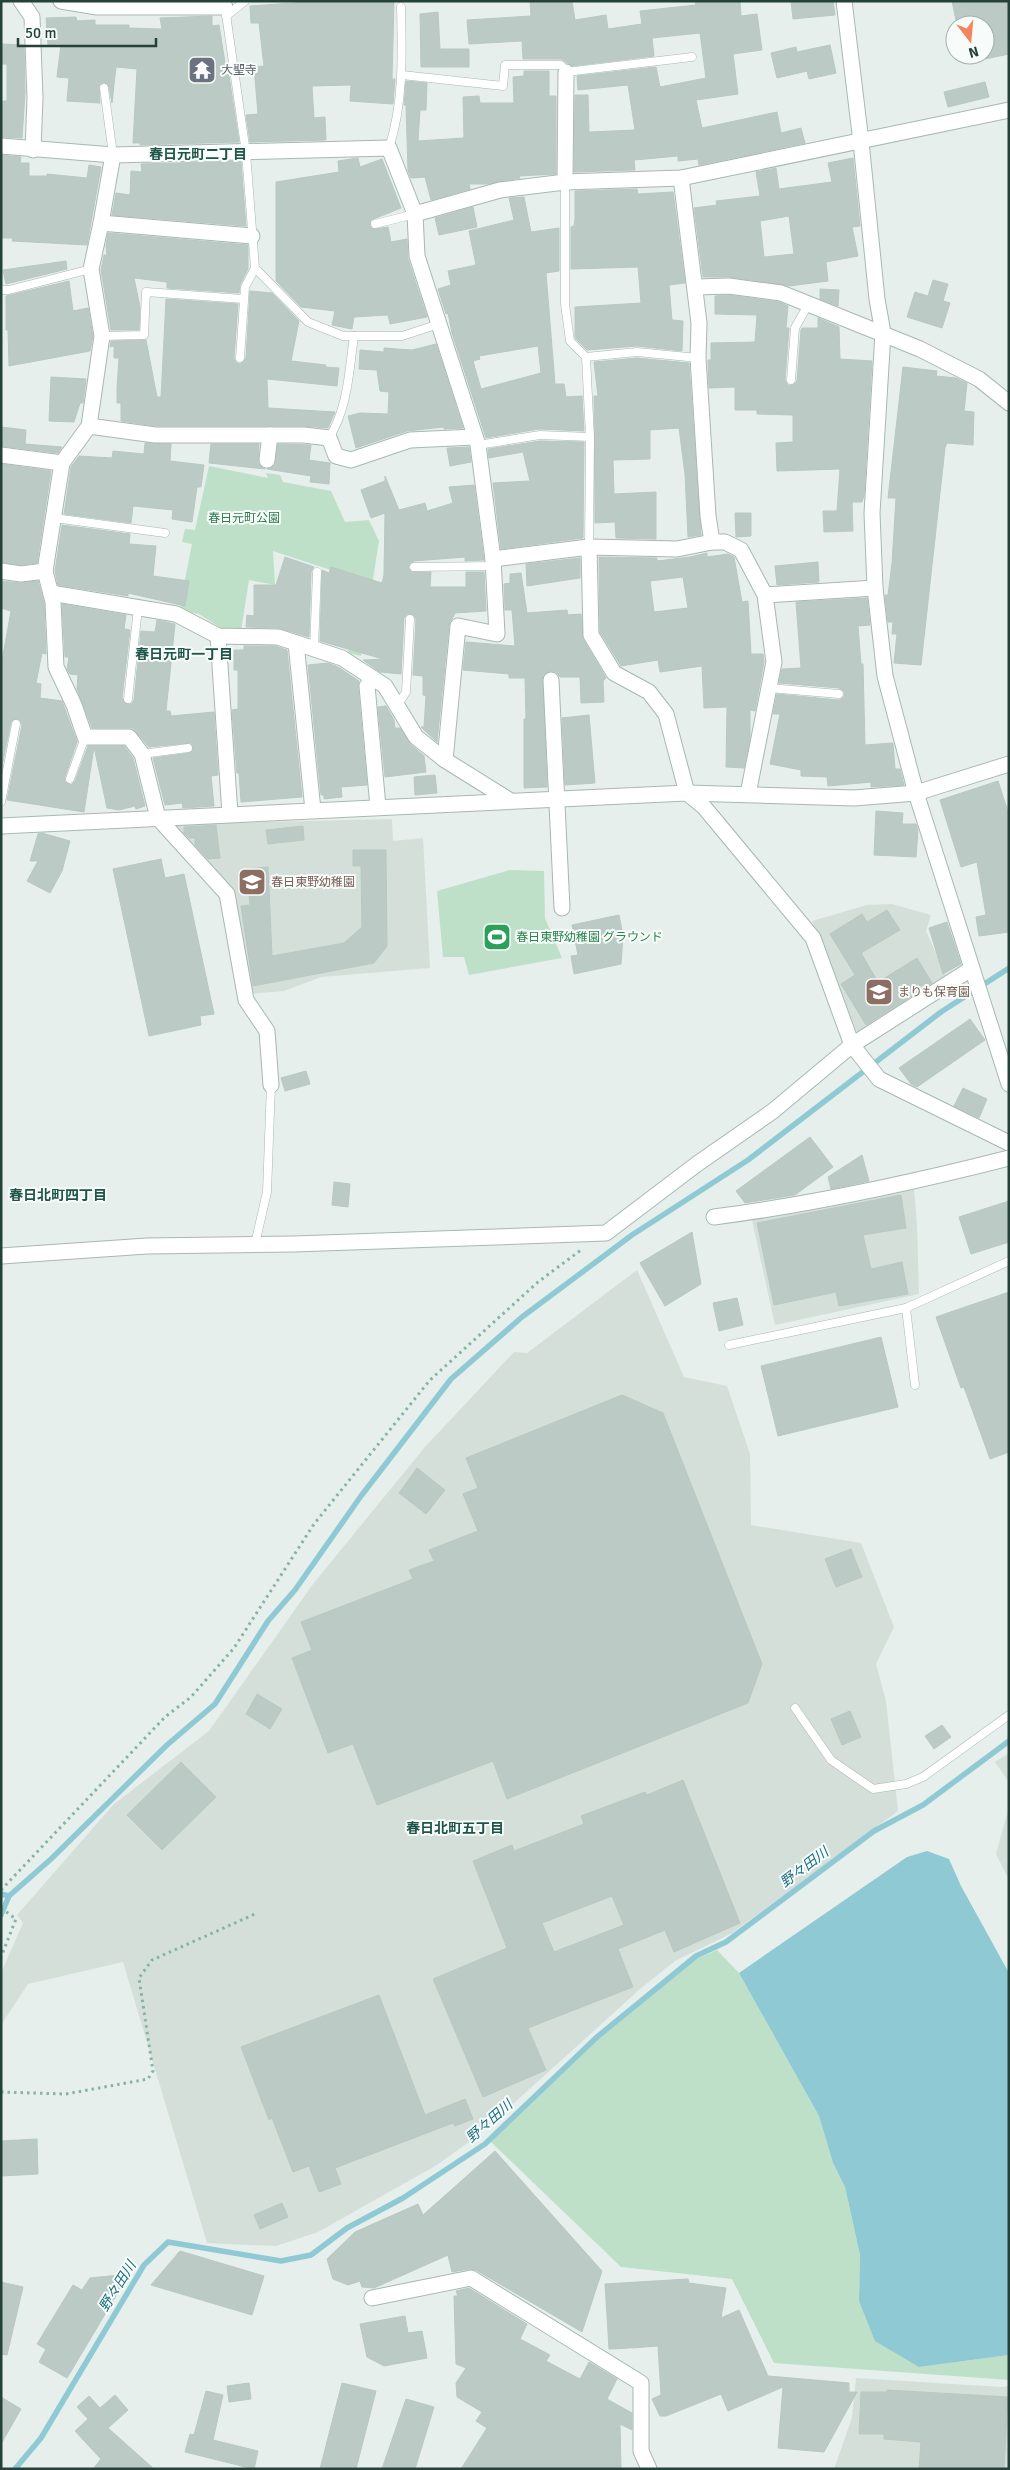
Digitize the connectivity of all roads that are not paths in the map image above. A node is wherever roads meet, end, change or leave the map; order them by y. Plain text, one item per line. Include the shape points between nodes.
1 (21, 1) edge
2 (61, 1) edge
3 (245, 1) edge
4 (844, 1) edge
5 (87, 3) edge
6 (401, 7) dead end
7 (225, 12) junction
8 (692, 57) dead end
9 (566, 72) junction
10 (402, 75) junction
11 (104, 88) dead end
12 (1009, 110) edge
13 (861, 142) junction
14 (1, 146) edge
15 (389, 148) junction
16 (33, 150) junction
17 (246, 153) junction
18 (113, 155) junction
19 (681, 178) junction
20 (565, 182) junction
21 (415, 214) junction
22 (101, 223) junction
23 (375, 224) dead end
24 (252, 236) junction
25 (255, 268) junction
26 (91, 269) junction
27 (696, 287) junction
28 (1, 290) edge
29 (243, 299) junction
30 (809, 303) junction
31 (439, 324) junction
32 (883, 333) junction
33 (102, 336) junction
34 (354, 336) junction
35 (586, 356) junction
36 (240, 358) dead end
37 (698, 358) junction
38 (791, 380) dead end
39 (1009, 403) edge
40 (89, 426) junction
41 (270, 435) junction
42 (590, 437) junction
43 (329, 438) junction
44 (477, 441) junction
45 (1, 455) edge
46 (268, 460) dead end
47 (62, 463) junction
48 (54, 518) junction
49 (165, 533) dead end
50 (712, 542) junction
51 (589, 547) junction
52 (494, 562) junction
53 (414, 568) dead end
54 (1, 571) edge
55 (46, 571) junction
56 (317, 572) dead end
57 (875, 588) junction
58 (50, 593) junction
59 (765, 595) junction
60 (138, 608) junction
61 (410, 619) dead end
62 (218, 636) junction
63 (296, 643) junction
64 (314, 649) junction
65 (373, 678) junction
66 (550, 680) dead end
67 (769, 688) junction
68 (839, 694) dead end
69 (128, 699) dead end
70 (397, 706) junction
71 (16, 724) dead end
72 (85, 737) junction
73 (188, 748) dead end
74 (142, 754) junction
75 (445, 760) junction
76 (1009, 764) edge
77 (70, 779) dead end
78 (687, 793) junction
79 (916, 793) junction
80 (748, 794) junction
81 (557, 798) junction
82 (509, 800) junction
83 (1, 802) edge
84 (378, 806) junction
85 (313, 810) junction
86 (230, 814) junction
87 (158, 818) junction
88 (1, 826) edge
89 (562, 908) dead end
90 (972, 972) junction
91 (854, 1049) junction
92 (1009, 1084) edge
93 (271, 1085) joint
94 (1009, 1143) edge
95 (1009, 1158) edge
96 (714, 1217) dead end
97 (256, 1244) junction
98 (1, 1256) edge
99 (1009, 1261) edge
100 (906, 1308) junction
101 (729, 1345) dead end
102 (915, 1386) dead end
103 (795, 1708) dead end
104 (1009, 1715) edge
105 (372, 2298) dead end
106 (649, 2469) edge

1 - 16 street via 32,17
2 - 5 street
3 - 7 lane
4 - 13 street
5 - 7 street
6 - 10 lane
7 - 17 lane
8 - 9 lane
9 - 10 lane via 561,65 505,65 503,86
9 - 20 street
10 - 15 lane via 395,129
11 - 18 lane
12 - 13 street
13 - 19 street
13 - 32 street
14 - 16 street
15 - 17 street
15 - 21 street
16 - 18 street
17 - 18 street
17 - 24 lane
18 - 22 street
19 - 20 street
19 - 27 street
20 - 21 street via 500,190
20 - 35 lane via 565,304 570,341
21 - 23 lane
21 - 31 street via 417,256
22 - 24 street
22 - 26 street
24 - 25 lane
25 - 29 lane
25 - 34 lane via 308,322 343,336
26 - 28 lane
26 - 33 street
27 - 30 street via 729,286 781,293
27 - 37 street
29 - 33 lane via 146,292 144,334
29 - 36 lane
30 - 32 street
30 - 38 lane via 795,328
31 - 34 lane via 402,336
31 - 44 street
32 - 39 street via 979,379
32 - 57 street via 872,512
33 - 40 street
34 - 43 lane via 344,403
35 - 37 lane via 637,352
35 - 42 lane
37 - 50 street
40 - 41 street via 155,435
40 - 47 street
41 - 43 street
41 - 46 street
42 - 44 lane via 540,435
42 - 51 lane
43 - 44 street via 336,456 351,460 410,440
44 - 52 street
45 - 47 street
47 - 48 street
48 - 49 lane
48 - 55 street
50 - 51 street via 677,549
50 - 59 street via 725,542 741,550
51 - 52 street
51 - 78 street via 591,635 614,673 649,692 666,714
52 - 53 lane
52 - 75 street via 497,634 458,626
54 - 55 street via 21,574
55 - 58 street
56 - 64 lane
57 - 59 street
57 - 79 street via 885,676
58 - 60 street
58 - 72 street via 56,667
59 - 67 street via 774,662
60 - 62 street via 176,614
60 - 69 lane
61 - 70 lane via 406,692
62 - 63 street via 278,637
62 - 86 street
63 - 64 street
63 - 85 street
64 - 65 street via 342,658
65 - 70 street via 385,686
65 - 84 street via 367,686
66 - 81 street
67 - 68 lane
67 - 80 street
70 - 75 street via 416,737
71 - 83 lane
72 - 74 street via 129,737
72 - 77 lane
73 - 74 lane
74 - 87 street
75 - 82 street
76 - 79 street
78 - 80 street
78 - 81 street
78 - 91 street via 704,807 813,938
79 - 80 street via 854,798
79 - 90 street
81 - 82 street
81 - 89 street
82 - 84 street
84 - 85 street
85 - 86 street
86 - 87 street
87 - 88 street
87 - 93 street via 227,894 246,1000 267,1031
90 - 91 street
90 - 92 street
91 - 94 street via 879,1080
91 - 97 street via 606,1232
93 - 97 lane via 267,1192
95 - 96 street via 933,1178 784,1208
97 - 98 street via 147,1246
99 - 100 lane
100 - 101 lane
100 - 102 lane
103 - 104 lane via 831,1760 873,1789 906,1784 923,1777
105 - 106 street via 471,2278 641,2383 641,2451

